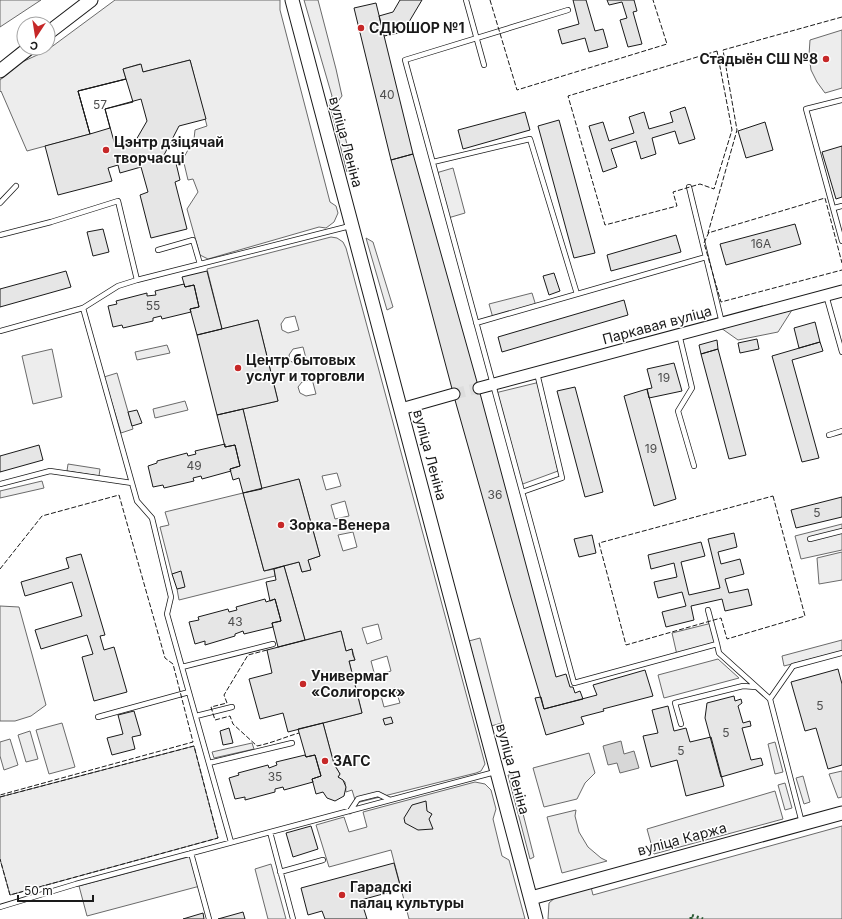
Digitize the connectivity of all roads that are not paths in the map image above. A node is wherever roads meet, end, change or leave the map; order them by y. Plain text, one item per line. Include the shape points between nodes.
1 (91, 0) edge
2 (292, 0) edge
3 (466, 0) edge
4 (568, 10) dead end
5 (56, 26) edge
6 (476, 38) junction
7 (18, 56) edge
8 (484, 65) dead end
9 (0, 71) edge
10 (842, 100) edge
11 (433, 162) junction
12 (16, 186) dead end
13 (689, 187) dead end
14 (0, 203) edge
15 (842, 206) edge
16 (834, 208) junction
17 (352, 225) junction
18 (0, 235) edge
19 (842, 241) edge
20 (158, 250) dead end
21 (706, 257) junction
22 (200, 264) junction
23 (137, 280) junction
24 (842, 291) edge
25 (577, 294) junction
26 (826, 295) junction
27 (83, 308) junction
28 (476, 323) junction
29 (722, 323) junction
30 (0, 330) edge
31 (679, 334) junction
32 (842, 352) edge
33 (537, 372) junction
34 (493, 384) junction
35 (479, 388) tunnel mouth
36 (454, 394) tunnel mouth
37 (400, 409) junction
38 (842, 431) edge
39 (829, 435) dead end
40 (694, 466) dead end
41 (132, 483) junction
42 (0, 484) edge
43 (522, 492) junction
44 (842, 531) edge
45 (810, 539) dead end
46 (708, 610) dead end
47 (273, 644) dead end
48 (717, 644) junction
49 (842, 653) edge
50 (182, 667) junction
51 (758, 688) junction
52 (189, 692) junction
53 (770, 699) junction
54 (232, 707) dead end
55 (196, 716) junction
56 (98, 717) dead end
57 (681, 724) dead end
58 (292, 743) dead end
59 (209, 763) junction
60 (497, 771) junction
61 (390, 800) junction
62 (350, 811) junction
63 (842, 813) edge
64 (802, 823) junction
65 (270, 832) junction
66 (231, 842) junction
67 (191, 853) junction
68 (323, 860) dead end
69 (280, 872) junction
70 (531, 898) junction
71 (0, 907) edge
72 (209, 919) edge
73 (293, 919) edge
74 (536, 919) edge

1 - 5 main road
2 - 17 main road, вуліца Леніна
3 - 6 lane
4 - 6 lane
6 - 8 lane
6 - 11 lane via 405,60
7 - 9 main road
10 - 16 lane via 806,110
11 - 25 lane via 530,139
11 - 28 lane
12 - 14 lane
13 - 21 lane
15 - 16 lane
16 - 19 lane
17 - 22 lane
17 - 37 main road, вуліца Леніна
18 - 23 lane via 118,201
20 - 22 lane via 193,240
21 - 25 lane
21 - 29 lane
22 - 23 lane
23 - 27 lane via 118,286
24 - 26 street, Паркавая вуліца
25 - 28 lane
26 - 29 street, Паркавая вуліца
26 - 32 lane
27 - 30 lane
27 - 41 lane
28 - 34 lane
29 - 31 street, Паркавая вуліца
31 - 33 street, Паркавая вуліца
31 - 40 lane via 692,388 678,410
33 - 34 street, Паркавая вуліца
33 - 43 lane via 562,478
34 - 35 street, Паркавая вуліца
34 - 43 lane
36 - 37 street
37 - 60 main road, вуліца Леніна
38 - 39 lane
41 - 42 lane via 50,471
41 - 50 lane via 137,501 152,518 171,597 167,614
43 - 48 lane via 574,683
44 - 45 lane
46 - 48 lane
47 - 50 lane
48 - 51 lane via 719,653
49 - 53 lane via 793,666
50 - 52 lane
51 - 53 lane
51 - 57 lane via 743,686 675,703
52 - 55 lane
52 - 56 lane
53 - 64 lane
54 - 55 lane
55 - 59 lane
58 - 59 lane
59 - 66 lane
60 - 61 lane
60 - 70 main road, вуліца Леніна
61 - 62 lane
61 - 62 lane via 378,794 358,799
62 - 65 lane
63 - 64 main road, вуліца Каржа
64 - 70 main road, вуліца Каржа
65 - 66 lane
65 - 69 lane
66 - 67 lane
67 - 71 lane
67 - 72 lane
68 - 69 lane
69 - 73 lane
70 - 74 main road, вуліца Леніна

